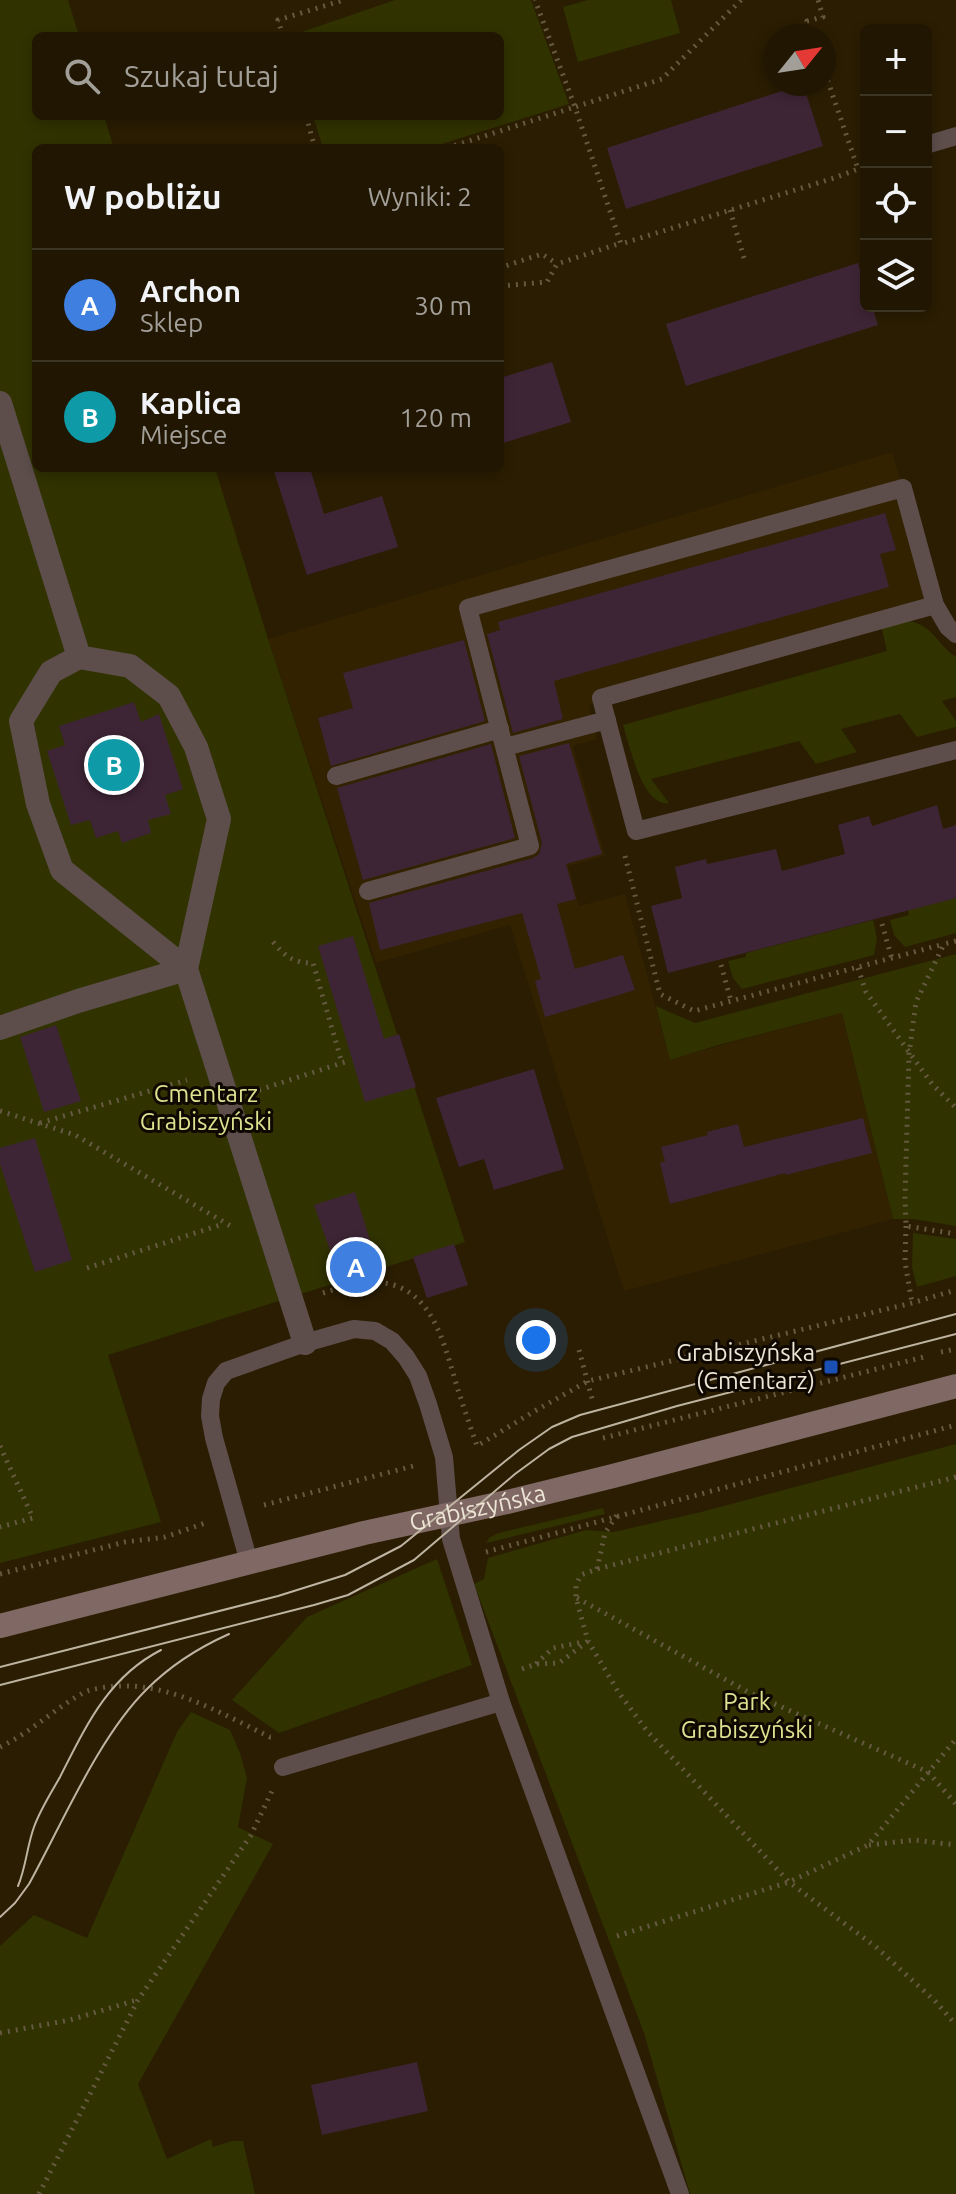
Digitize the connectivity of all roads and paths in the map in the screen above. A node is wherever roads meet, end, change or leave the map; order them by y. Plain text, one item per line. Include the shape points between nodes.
1 (344, 0) edge
2 (535, 0) edge
3 (741, 0) edge
4 (818, 0) edge
5 (808, 24) edge
6 (282, 32) edge
7 (833, 96) edge
8 (575, 107) junction
9 (307, 120) edge
10 (956, 136) edge
11 (932, 143) edge
12 (314, 144) edge
13 (459, 144) edge
14 (730, 210) junction
15 (621, 243) junction
16 (744, 258) dead end
17 (557, 264) junction
18 (504, 267) edge
19 (504, 286) edge
20 (0, 403) edge
21 (935, 605) junction
22 (956, 634) edge
23 (79, 657) junction
24 (607, 720) junction
25 (502, 738) junction
26 (956, 750) edge
27 (336, 776) dead end
28 (636, 831) junction
29 (368, 891) dead end
30 (882, 924) dead end
31 (956, 941) edge
32 (273, 942) dead end
33 (944, 944) junction
34 (892, 959) junction
35 (721, 965) dead end
36 (858, 968) junction
37 (186, 969) junction
38 (731, 1001) junction
39 (0, 1028) edge
40 (909, 1054) junction
41 (218, 1071) junction
42 (227, 1100) junction
43 (956, 1108) edge
44 (0, 1111) edge
45 (39, 1124) junction
46 (224, 1223) junction
47 (906, 1226) junction
48 (956, 1234) edge
49 (274, 1249) junction
50 (87, 1268) dead end
51 (956, 1290) edge
52 (912, 1303) junction
53 (305, 1343) junction
54 (956, 1349) edge
55 (579, 1350) dead end
56 (588, 1381) junction
57 (956, 1386) edge
58 (459, 1393) dead end
59 (593, 1402) dead end
60 (956, 1425) edge
61 (603, 1438) dead end
62 (0, 1446) edge
63 (422, 1463) dead end
64 (956, 1477) edge
65 (236, 1514) junction
66 (449, 1514) junction
67 (617, 1515) junction
68 (0, 1527) edge
69 (249, 1562) junction
70 (459, 1562) junction
71 (597, 1569) junction
72 (0, 1574) edge
73 (576, 1598) junction
74 (0, 1626) edge
75 (588, 1641) junction
76 (536, 1664) junction
77 (495, 1679) junction
78 (501, 1702) junction
79 (281, 1738) dead end
80 (956, 1739) edge
81 (0, 1747) edge
82 (283, 1767) joint
83 (928, 1772) junction
84 (956, 1804) edge
85 (868, 1845) junction
86 (956, 1845) edge
87 (789, 1882) junction
88 (589, 1944) junction
89 (138, 2000) junction
90 (956, 2025) edge
91 (0, 2033) edge
92 (39, 2194) edge
93 (680, 2194) edge

1 - 6 path via 278,20
2 - 8 path
3 - 8 path via 662,79
4 - 5 path via 823,17
7 - 14 path via 858,169
8 - 13 path
8 - 15 path
9 - 12 path
10 - 11 lane
14 - 15 path
14 - 16 path
15 - 17 path
17 - 18 path via 542,254
17 - 19 path via 547,282
20 - 23 street
21 - 22 lane
21 - 24 lane via 601,698
21 - 25 lane via 903,488 468,608
23 - 37 street via 130,666 169,696 196,747 219,819
23 - 37 street via 51,672 21,721 38,804 62,870
24 - 25 lane
24 - 28 lane
25 - 27 lane
25 - 29 lane via 530,846
26 - 28 lane
28 - 38 path via 623,848 660,994 694,1011
30 - 34 path
31 - 33 path
32 - 42 path via 299,963 313,963 344,1063
33 - 34 path
33 - 40 path via 916,1002
34 - 36 path
35 - 38 path
36 - 38 path
36 - 40 path via 866,992
37 - 39 street
37 - 41 street
40 - 43 path
40 - 47 path
41 - 42 street
41 - 45 path
42 - 49 street
44 - 45 path
45 - 46 path via 75,1135
46 - 49 path
46 - 50 path
47 - 48 path
47 - 52 path
49 - 53 street
51 - 52 path
52 - 56 path
53 - 65 lane via 226,1371 216,1383 210,1416
53 - 66 lane via 354,1329 375,1331 406,1357 418,1376 444,1457
54 - 61 path
55 - 56 path
56 - 58 path via 477,1446
56 - 59 path
57 - 66 main road, Grabiszyńska
60 - 67 path
62 - 68 path via 33,1518
63 - 65 path
64 - 71 path
65 - 69 lane
65 - 72 path via 165,1537
66 - 69 main road, Grabiszyńska
66 - 70 lane
67 - 70 path
67 - 71 path via 605,1533
69 - 74 main road, Grabiszyńska
70 - 77 lane
71 - 73 path via 581,1575
73 - 75 path
73 - 83 path via 750,1693
75 - 76 path via 553,1648
75 - 76 path via 559,1663
75 - 87 path via 647,1731
76 - 77 path
77 - 78 lane
78 - 82 lane
78 - 88 lane
79 - 81 path via 190,1698 113,1686 86,1691
80 - 83 path
82 - 89 path via 251,1835
83 - 84 path
83 - 85 path
85 - 86 path via 914,1840
85 - 87 path
87 - 88 path
87 - 90 path via 876,1947
88 - 93 lane
89 - 91 path
89 - 92 path

